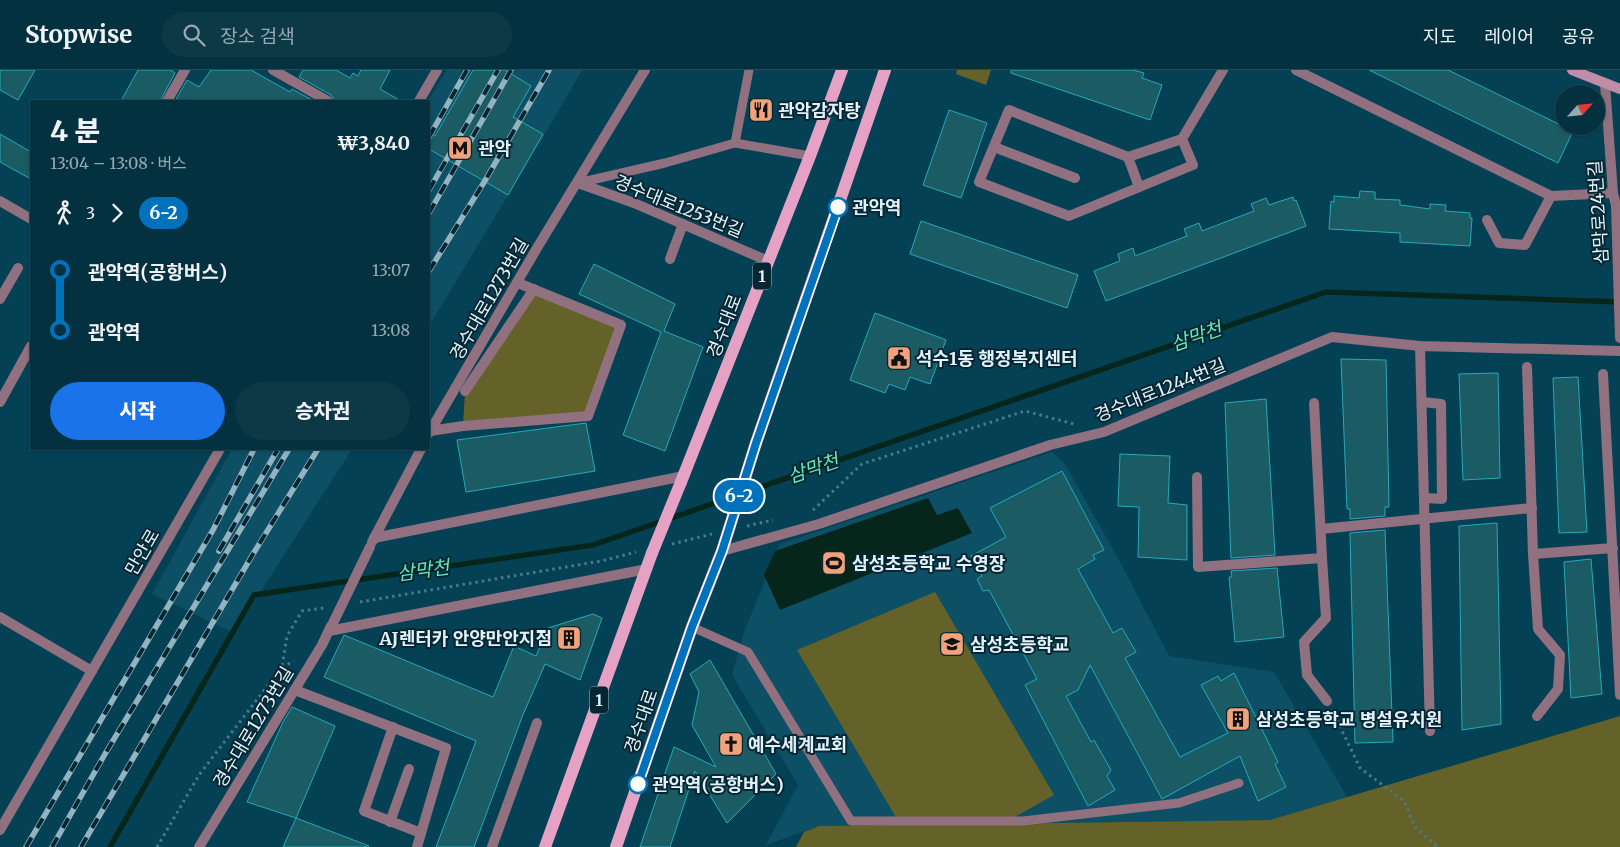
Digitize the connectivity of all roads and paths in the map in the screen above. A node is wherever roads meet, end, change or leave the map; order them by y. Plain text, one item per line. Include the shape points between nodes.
1 (185, 70) edge
2 (273, 70) edge
3 (437, 70) edge
4 (645, 70) edge
5 (749, 70) edge
6 (842, 70) edge
7 (885, 70) edge
8 (1223, 70) edge
9 (1296, 70) edge
10 (1572, 70) edge
11 (1605, 84) junction
12 (1620, 89) edge
13 (168, 100) edge
14 (326, 100) edge
15 (420, 100) edge
16 (1182, 139) junction
17 (735, 143) junction
18 (994, 147) junction
19 (810, 156) junction
20 (1128, 157) junction
21 (1075, 178) dead end
22 (578, 183) junction
23 (1139, 187) junction
24 (1613, 193) junction
25 (1550, 196) junction
26 (0, 202) edge
27 (1618, 206) edge
28 (30, 218) edge
29 (1487, 220) dead end
30 (683, 224) junction
31 (670, 260) dead end
32 (768, 261) junction
33 (18, 268) dead end
34 (518, 282) junction
35 (534, 289) junction
36 (0, 299) edge
37 (1620, 338) edge
38 (1420, 346) junction
39 (30, 348) edge
40 (1620, 351) edge
41 (1527, 367) dead end
42 (1603, 374) dead end
43 (465, 391) dead end
44 (0, 402) edge
45 (1423, 402) junction
46 (1314, 403) dead end
47 (430, 430) edge
48 (430, 432) edge
49 (219, 450) edge
50 (420, 450) edge
51 (1197, 478) dead end
52 (682, 479) junction
53 (1425, 498) junction
54 (1532, 508) junction
55 (1425, 519) junction
56 (1321, 529) junction
57 (372, 543) junction
58 (1612, 548) junction
59 (722, 551) junction
60 (1533, 554) junction
61 (1322, 558) junction
62 (647, 568) junction
63 (0, 617) edge
64 (331, 627) junction
65 (692, 627) junction
66 (92, 671) junction
67 (295, 690) junction
68 (1620, 695) edge
69 (1327, 701) joint
70 (1537, 716) dead end
71 (537, 723) dead end
72 (393, 727) junction
73 (1430, 731) dead end
74 (409, 769) dead end
75 (1239, 783) dead end
76 (390, 822) junction
77 (0, 830) edge
78 (421, 834) junction
79 (199, 847) edge
80 (417, 847) edge
81 (492, 847) edge
82 (545, 847) edge
83 (616, 847) edge
84 (1438, 847) edge

1 - 13 street
2 - 14 street
3 - 15 street
4 - 22 street, 경수대로1273번길
5 - 17 lane
6 - 19 main road, 경수대로 / 1
7 - 59 main road, 경수대로, bridge
8 - 16 street
9 - 25 street
10 - 11 main road
11 - 12 main road
11 - 24 street, 삼막로24번길
16 - 20 street
16 - 23 street via 1193,164
17 - 19 lane
17 - 22 lane
18 - 20 street via 1009,110
18 - 21 street
18 - 23 street via 979,182 1069,216
19 - 32 main road, 경수대로 / 1
20 - 23 street
22 - 30 street, 경수대로1253번길
22 - 34 street, 경수대로1273번길
24 - 25 street
24 - 27 street, 삼막로24번길
25 - 29 street via 1525,245 1499,243
26 - 28 street
27 - 37 street, 삼막로24번길
30 - 31 street
30 - 32 street, 경수대로1253번길
32 - 52 main road, 경수대로 / 1
33 - 36 street
34 - 35 street
34 - 47 street, 경수대로1273번길
35 - 43 street
35 - 48 street via 621,325 588,416 463,426
38 - 40 street, 경수대로1244번길
38 - 45 street
38 - 59 street, 경수대로1244번길 via 1332,337 1104,432 1050,445 819,524
39 - 44 street
41 - 54 street
42 - 58 street
45 - 53 street
45 - 53 street via 1441,404 1442,499
46 - 56 street
49 - 66 street, 만안로
50 - 57 street
51 - 61 street via 1198,567
52 - 57 street
52 - 62 main road, 1, bridge
53 - 55 street
54 - 55 street
54 - 60 street
55 - 56 street
55 - 73 street
56 - 61 street
57 - 64 street, 경수대로1273번길, bridge
58 - 60 street
58 - 68 street
59 - 65 main road, 경수대로
60 - 70 street via 1538,629 1560,655 1558,689
61 - 69 street via 1326,618 1304,642 1307,675
62 - 64 street
62 - 82 main road, 1
63 - 66 street
64 - 67 street, 경수대로1273번길
65 - 75 lane via 748,652 851,821 1024,821 1179,804
65 - 83 main road, 경수대로
66 - 77 street, 만안로
67 - 72 street
67 - 79 street, 경수대로1273번길
69 - 84 path via 1360,768 1404,801 1415,827
71 - 81 street
72 - 76 street via 364,811
72 - 78 street via 446,748
74 - 76 street
76 - 78 street
78 - 80 street

